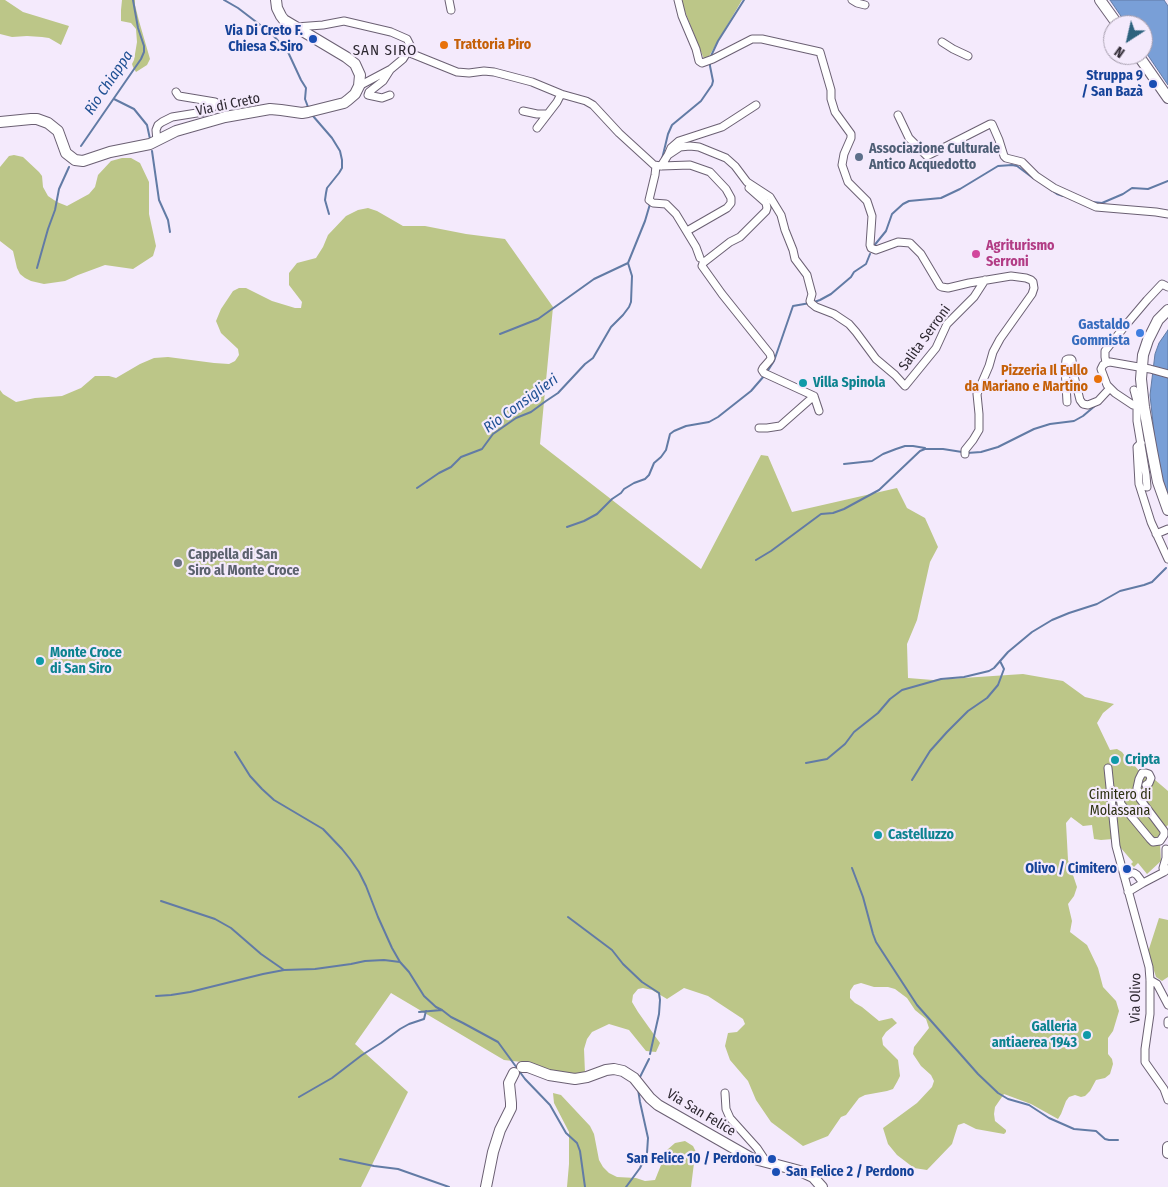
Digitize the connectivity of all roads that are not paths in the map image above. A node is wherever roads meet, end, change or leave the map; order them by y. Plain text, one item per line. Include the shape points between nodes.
1 (276, 0) edge
2 (449, 0) edge
3 (678, 0) edge
4 (852, 0) edge
5 (1100, 0) edge
6 (865, 5) dead end
7 (451, 10) dead end
8 (1111, 15) edge
9 (296, 27) junction
10 (942, 42) dead end
11 (408, 51) junction
12 (968, 56) dead end
13 (1145, 65) edge
14 (390, 70) junction
15 (359, 86) junction
16 (176, 92) dead end
17 (561, 94) junction
18 (390, 95) dead end
19 (1168, 98) edge
20 (756, 105) dead end
21 (523, 111) dead end
22 (547, 114) junction
23 (898, 114) dead end
24 (0, 122) edge
25 (537, 128) dead end
26 (157, 141) junction
27 (668, 155) junction
28 (660, 166) junction
29 (1168, 214) edge
30 (687, 231) junction
31 (700, 258) dead end
32 (985, 280) junction
33 (1166, 283) edge
34 (1168, 310) edge
35 (1106, 363) junction
36 (1146, 368) junction
37 (1168, 374) edge
38 (1110, 388) junction
39 (1134, 390) dead end
40 (814, 396) junction
41 (1066, 402) dead end
42 (1141, 407) junction
43 (819, 411) dead end
44 (759, 428) dead end
45 (1142, 440) junction
46 (965, 452) dead end
47 (1143, 486) junction
48 (1168, 510) edge
49 (1168, 529) edge
50 (1156, 534) junction
51 (1168, 559) edge
52 (1108, 768) dead end
53 (1146, 785) dead end
54 (1111, 798) junction
55 (1166, 848) dead end
56 (1166, 871) edge
57 (1124, 876) junction
58 (1142, 883) junction
59 (1128, 892) junction
60 (1150, 980) junction
61 (1168, 1005) edge
62 (725, 1093) dead end
63 (1168, 1100) edge
64 (1168, 1147) edge
65 (1168, 1153) edge
66 (767, 1163) junction
67 (486, 1187) edge
68 (822, 1187) edge

1 - 9 main road via 280,16
2 - 7 street
3 - 32 street via 698,61 702,63 752,39 820,52 835,112 851,134 842,166 848,182 867,201 872,216 872,249 878,250 898,242 910,243 942,287
4 - 6 street
5 - 8 main road
9 - 11 street via 344,21 404,36 409,41
9 - 15 main road via 352,61 359,72
10 - 12 street
11 - 14 street, Via di Creto
11 - 17 street via 457,72 494,72
13 - 19 main road
14 - 15 street, Via di Creto
14 - 18 street via 368,94 382,98
15 - 26 main road, Via di Creto via 344,103 308,112 270,110 225,117
16 - 26 street, Via di Creto via 179,96 215,102 216,105 203,112 162,122 156,130
17 - 22 street
17 - 28 street via 590,103 619,133
20 - 27 street via 722,127 679,141
21 - 22 street
22 - 25 street
23 - 29 street via 909,138 928,156 992,124 1004,156 1022,162 1054,188 1096,207
24 - 26 main road, Via di Creto via 37,119 48,123 58,131 66,153 79,161
27 - 28 street
27 - 32 street, Salita Serroni via 684,146 706,149 730,162 747,182 770,197 781,215 795,259 807,275 812,302 849,324 876,359 904,386 936,348 947,324 974,297
28 - 30 street via 648,199 668,206
28 - 30 street via 690,165 705,169 731,196 727,208
28 - 40 street via 678,152 701,151 727,164 767,206 763,216 702,266 770,354 771,358 762,370 765,374
30 - 31 street
32 - 46 street via 1023,277 1031,280 1034,288 993,352 977,394 979,430
33 - 35 street via 1146,300 1110,345 1105,354
34 - 36 main road via 1158,320 1148,340 1143,356
35 - 36 street
35 - 38 street via 1101,369
36 - 37 street
36 - 42 main road via 1141,379
38 - 41 street via 1098,401 1083,404 1072,360 1068,358 1065,368
38 - 42 street via 1128,402
39 - 42 street
40 - 43 street
40 - 44 street via 780,426
42 - 45 main road
45 - 47 street
45 - 47 street via 1146,478
45 - 48 main road
47 - 50 street via 1144,500
49 - 50 street
50 - 51 street
52 - 54 street, Via Olivo
53 - 54 street via 1150,778 1146,772 1142,773 1137,788 1140,799 1164,831 1160,841 1150,840 1121,804 1120,798
54 - 57 street, Via Olivo via 1116,846
55 - 56 street via 1163,868
56 - 58 street
57 - 58 street via 1132,873
57 - 59 street, Via Olivo
58 - 59 street
59 - 60 street, Via Olivo
60 - 61 street via 1157,984
60 - 63 street, Via Olivo via 1145,1059
62 - 66 street via 730,1118
64 - 65 main road
66 - 67 main road, Via San Felice via 751,1158 658,1105 629,1074 614,1069 574,1079 528,1067 518,1070 509,1082 511,1108 493,1152
66 - 68 main road, Via San Felice via 800,1171 813,1177

